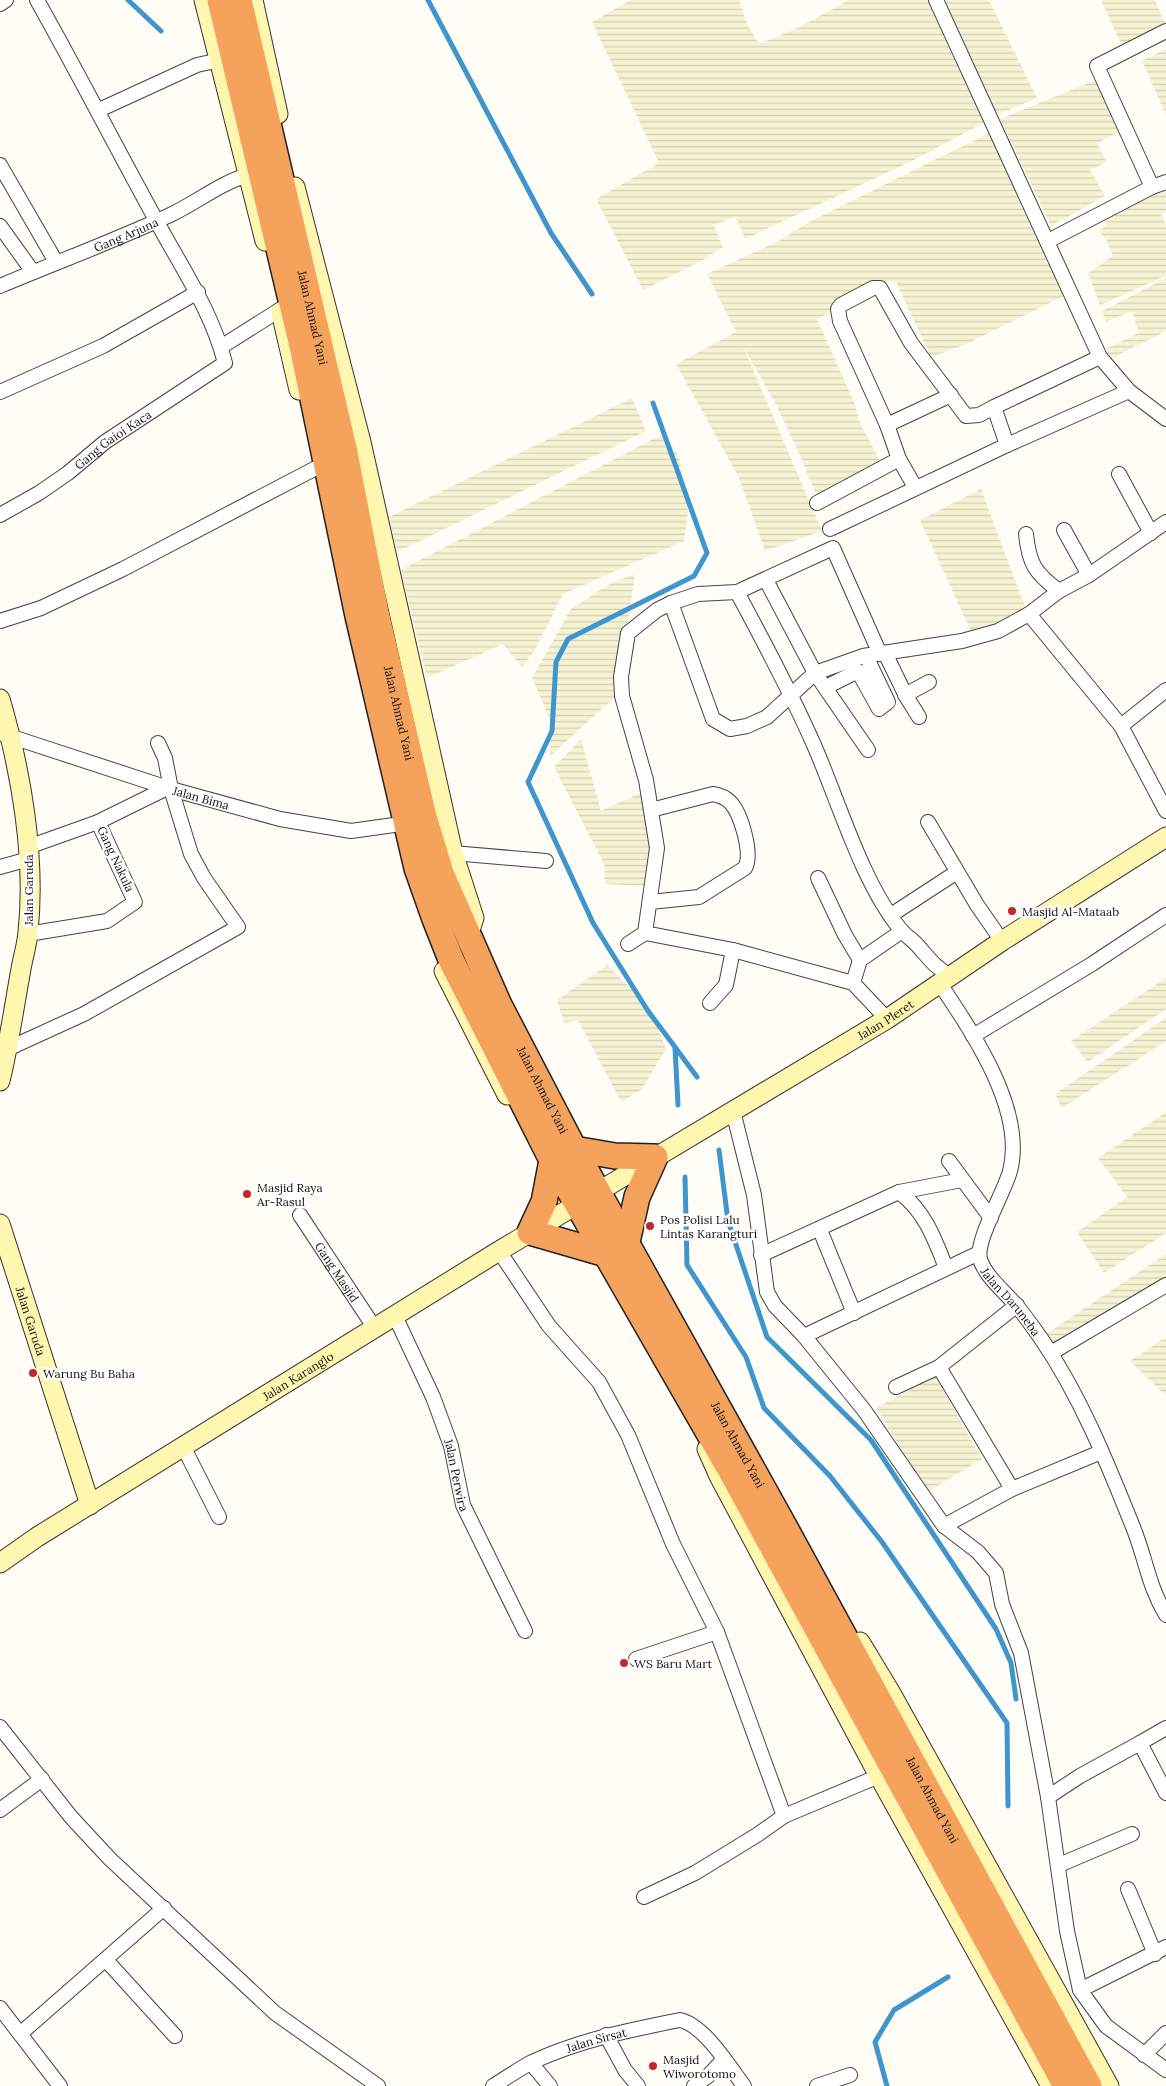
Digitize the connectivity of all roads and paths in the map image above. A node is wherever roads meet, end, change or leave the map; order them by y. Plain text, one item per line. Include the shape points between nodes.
1 (6, 0) edge
2 (37, 0) edge
3 (204, 0) edge
4 (220, 0) edge
5 (239, 0) edge
6 (254, 0) edge
7 (936, 0) edge
8 (0, 4) edge
9 (1166, 31) edge
10 (220, 60) junction
11 (99, 110) junction
12 (0, 165) edge
13 (248, 174) junction
14 (1166, 182) edge
15 (1152, 186) junction
16 (156, 222) junction
17 (0, 226) edge
18 (1048, 241) junction
19 (56, 262) junction
20 (33, 272) junction
21 (0, 286) edge
22 (198, 292) junction
23 (281, 309) junction
24 (296, 347) junction
25 (221, 348) junction
26 (1100, 357) junction
27 (1129, 391) junction
28 (0, 392) edge
29 (951, 395) junction
30 (994, 407) junction
31 (1166, 419) edge
32 (886, 424) junction
33 (1007, 446) junction
34 (899, 459) junction
35 (316, 468) junction
36 (1119, 474) dead end
37 (915, 487) junction
38 (818, 503) dead end
39 (0, 514) edge
40 (1166, 522) edge
41 (830, 529) dead end
42 (1064, 530) dead end
43 (1151, 533) junction
44 (1026, 534) dead end
45 (1089, 575) junction
46 (766, 580) junction
47 (1060, 591) junction
48 (737, 592) junction
49 (671, 603) junction
50 (367, 614) junction
51 (1029, 614) junction
52 (0, 621) edge
53 (877, 654) junction
54 (815, 673) junction
55 (928, 682) dead end
56 (826, 687) junction
57 (1166, 690) edge
58 (905, 695) junction
59 (791, 696) junction
60 (0, 699) edge
61 (919, 717) dead end
62 (1121, 726) junction
63 (6, 735) edge
64 (158, 742) dead end
65 (868, 750) dead end
66 (169, 789) junction
67 (651, 810) junction
68 (1166, 811) edge
69 (98, 822) junction
70 (928, 822) dead end
71 (394, 825) junction
72 (1166, 838) edge
73 (29, 853) junction
74 (453, 853) junction
75 (546, 861) dead end
76 (0, 867) edge
77 (957, 872) junction
78 (818, 878) dead end
79 (650, 902) junction
80 (891, 915) junction
81 (1166, 915) edge
82 (902, 931) junction
83 (645, 933) junction
84 (28, 934) junction
85 (468, 937) junction
86 (1002, 941) junction
87 (628, 944) dead end
88 (733, 950) junction
89 (860, 960) junction
90 (945, 980) junction
91 (853, 983) junction
92 (710, 1003) dead end
93 (887, 1019) junction
94 (973, 1036) junction
95 (4, 1050) edge
96 (0, 1082) edge
97 (733, 1111) junction
98 (532, 1122) junction
99 (574, 1149) junction
100 (655, 1158) junction
101 (552, 1160) junction
102 (949, 1161) dead end
103 (962, 1180) junction
104 (899, 1192) junction
105 (588, 1198) junction
106 (300, 1215) dead end
107 (991, 1218) junction
108 (0, 1224) edge
109 (820, 1230) junction
110 (530, 1232) junction
111 (616, 1248) junction
112 (499, 1251) junction
113 (979, 1253) junction
114 (761, 1255) junction
115 (946, 1268) junction
116 (1166, 1285) edge
117 (1017, 1305) junction
118 (854, 1313) junction
119 (395, 1316) junction
120 (374, 1327) junction
121 (804, 1336) junction
122 (1050, 1353) junction
123 (939, 1367) junction
124 (896, 1387) dead end
125 (698, 1417) junction
126 (184, 1448) junction
127 (1101, 1452) junction
128 (1012, 1489) junction
129 (90, 1505) junction
130 (219, 1517) dead end
131 (944, 1526) junction
132 (775, 1531) junction
133 (796, 1549) junction
134 (0, 1564) edge
135 (1166, 1615) edge
136 (525, 1631) dead end
137 (718, 1632) junction
138 (636, 1659) dead end
139 (0, 1727) edge
140 (1166, 1728) edge
141 (1140, 1743) junction
142 (879, 1776) junction
143 (42, 1779) junction
144 (1166, 1792) edge
145 (1048, 1798) junction
146 (0, 1810) edge
147 (784, 1816) junction
148 (1132, 1834) dead end
149 (1059, 1865) junction
150 (1128, 1889) dead end
151 (644, 1897) dead end
152 (164, 1908) junction
153 (1160, 1950) edge
154 (106, 1960) junction
155 (1080, 1990) junction
156 (0, 2008) edge
157 (1166, 2033) edge
158 (20, 2034) junction
159 (606, 2035) junction
160 (176, 2036) dead end
161 (1144, 2055) junction
162 (724, 2060) junction
163 (531, 2063) junction
164 (1166, 2070) edge
165 (850, 2075) dead end
166 (831, 2084) edge
167 (60, 2086) edge
168 (378, 2086) edge
169 (493, 2086) edge
170 (550, 2086) edge
171 (638, 2086) edge
172 (694, 2086) edge
173 (744, 2086) edge
174 (817, 2086) edge
175 (1050, 2086) edge
176 (1066, 2086) edge
177 (1089, 2086) edge
178 (1109, 2086) edge

1 - 8 street
2 - 11 street
3 - 10 street
4 - 24 highway, Jalan Ahmad Yani
5 - 50 highway, Jalan Ahmad Yani via 344,448
6 - 74 street via 288,160 362,442
7 - 18 street
9 - 15 street via 1097,66
10 - 11 street via 197,64
10 - 13 street
11 - 16 street
12 - 19 street
13 - 16 street, Gang Arjuna
13 - 23 street
14 - 15 street
15 - 18 street
16 - 19 street, Gang Arjuna
16 - 22 street
17 - 20 street
18 - 26 street
19 - 20 street, Gang Arjuna
20 - 21 street, Gang Arjuna
22 - 25 street
22 - 28 street via 103,346
23 - 24 street
23 - 25 street
24 - 35 street
24 - 50 highway, Jalan Ahmad Yani
25 - 39 street, Gang Gaioi Kaca via 225,363 105,442 39,493
26 - 27 street
26 - 30 street
27 - 31 street
27 - 33 street
29 - 30 street via 966,416 979,415
29 - 32 street
29 - 32 street via 911,343 884,293 880,288 873,288 841,305 838,313
30 - 33 street
32 - 34 street
33 - 37 street
34 - 37 street
34 - 38 street
35 - 52 street via 123,569 41,608
35 - 71 street
36 - 43 street
37 - 41 street
40 - 43 street
42 - 45 street
43 - 45 street
44 - 47 street via 1028,557 1033,567
45 - 47 street
46 - 48 street
46 - 53 street via 833,548
46 - 54 street
47 - 51 street
48 - 49 street via 698,594
48 - 59 street
49 - 59 street via 713,719 730,729 747,726 767,717
49 - 67 street via 628,633 621,677 622,696 646,780
50 - 85 highway, Jalan Ahmad Yani via 441,873
50 - 98 highway, Jalan Ahmad Yani via 416,868 452,962
51 - 53 street via 998,632 982,637
51 - 62 street
53 - 54 street
53 - 56 street via 888,702 885,706 879,709 858,671
53 - 58 street
54 - 56 street
54 - 59 street
55 - 58 street
56 - 65 street
57 - 62 street
58 - 61 street
59 - 80 street via 858,854
60 - 63 street, Jalan Garuda
62 - 68 street
63 - 66 street, Jalan Bima
63 - 73 street, Jalan Garuda
64 - 66 street via 165,758
66 - 69 street
66 - 71 street, Jalan Bima via 309,825 351,831
66 - 95 street via 198,867 238,927 84,1014
67 - 79 street via 657,848
67 - 79 street via 712,794 722,796 734,807 749,855 745,868 699,897
69 - 73 street
69 - 84 street, Gang Nakula via 135,902 107,921
70 - 77 street
71 - 98 street via 420,915 460,1007 503,1091
72 - 86 street, Jalan Pleret
73 - 76 street
73 - 84 street, Jalan Garuda
74 - 75 street
74 - 85 street via 474,918
77 - 80 street
77 - 86 street
78 - 89 street
79 - 83 street
80 - 82 street
81 - 94 street
82 - 89 street
82 - 90 street
83 - 87 street
83 - 88 street
84 - 95 street, Jalan Garuda
85 - 99 highway, Jalan Ahmad Yani via 499,1005
86 - 90 street, Jalan Pleret
88 - 91 street
88 - 92 street via 726,985
89 - 91 street
90 - 93 street, Jalan Pleret
90 - 94 street, Jalan Daruneba
91 - 93 street
93 - 97 street, Jalan Pleret
94 - 107 street, Jalan Daruneba via 999,1089 1011,1130 1013,1152 1010,1171
95 - 96 street, Jalan Garuda
97 - 100 street, Jalan Pleret
97 - 114 street via 754,1195
98 - 101 highway, Jalan Ahmad Yani
99 - 100 highway
99 - 105 highway, Jalan Ahmad Yani
100 - 105 street, Jalan Pleret
100 - 111 highway
101 - 105 highway, Jalan Ahmad Yani
101 - 110 highway via 544,1202
102 - 103 street
103 - 104 street
103 - 107 street
104 - 109 street
104 - 115 street via 920,1212 930,1228
105 - 110 street, Jalan Karanglo
105 - 111 highway, Jalan Ahmad Yani
106 - 120 street, Gang Masjid
107 - 113 street, Jalan Daruneba
108 - 129 street, Jalan Garuda
109 - 114 street
109 - 118 street
110 - 111 highway
110 - 112 street, Jalan Karanglo
111 - 125 highway, Jalan Ahmad Yani
111 - 132 highway, Jalan Ahmad Yani
112 - 119 street, Jalan Karanglo
112 - 137 street via 550,1326 599,1382 628,1436 672,1544
113 - 115 street
113 - 117 street, Jalan Daruneba via 985,1269
114 - 121 street via 767,1292 775,1306
115 - 118 street
116 - 122 street
117 - 122 street, Jalan Daruneba
117 - 123 street
118 - 121 street
119 - 120 street, Jalan Karanglo
119 - 136 street, Jalan Perwira via 433,1397 451,1446 463,1505
120 - 126 street, Jalan Karanglo
121 - 131 street via 864,1410
122 - 127 street, Jalan Daruneba
123 - 124 street
123 - 128 street
125 - 132 highway, Jalan Ahmad Yani
125 - 142 street via 719,1476
126 - 129 street, Jalan Karanglo
126 - 130 street
127 - 128 street
127 - 135 street, Jalan Daruneba via 1134,1529 1154,1595
128 - 131 street
129 - 134 street, Jalan Karanglo
131 - 145 street via 978,1552 996,1573 1002,1604 1021,1652
132 - 133 highway, Jalan Ahmad Yani
132 - 176 highway, Jalan Ahmad Yani
133 - 177 highway, Jalan Ahmad Yani
133 - 178 street via 810,1559 892,1696
137 - 138 street
137 - 147 street
139 - 143 street
140 - 141 street
141 - 144 street
141 - 145 street
142 - 147 street
142 - 175 street
143 - 146 street
143 - 152 street via 71,1817 110,1859
145 - 149 street
147 - 151 street via 695,1873
148 - 149 street
149 - 155 street via 1067,1931
150 - 153 street
152 - 154 street
152 - 168 street via 275,2013
153 - 155 street
154 - 158 street
154 - 160 street
155 - 161 street via 1106,2026
156 - 158 street
157 - 161 street
158 - 167 street
159 - 162 street, Jalan Sirsat via 680,2020 690,2022
159 - 163 street, Jalan Sirsat
159 - 171 street via 625,2070
161 - 164 street
162 - 172 street
162 - 173 street, Jalan Sirsat
163 - 169 street, Jalan Sirsat
163 - 170 street
165 - 166 street
166 - 174 street

